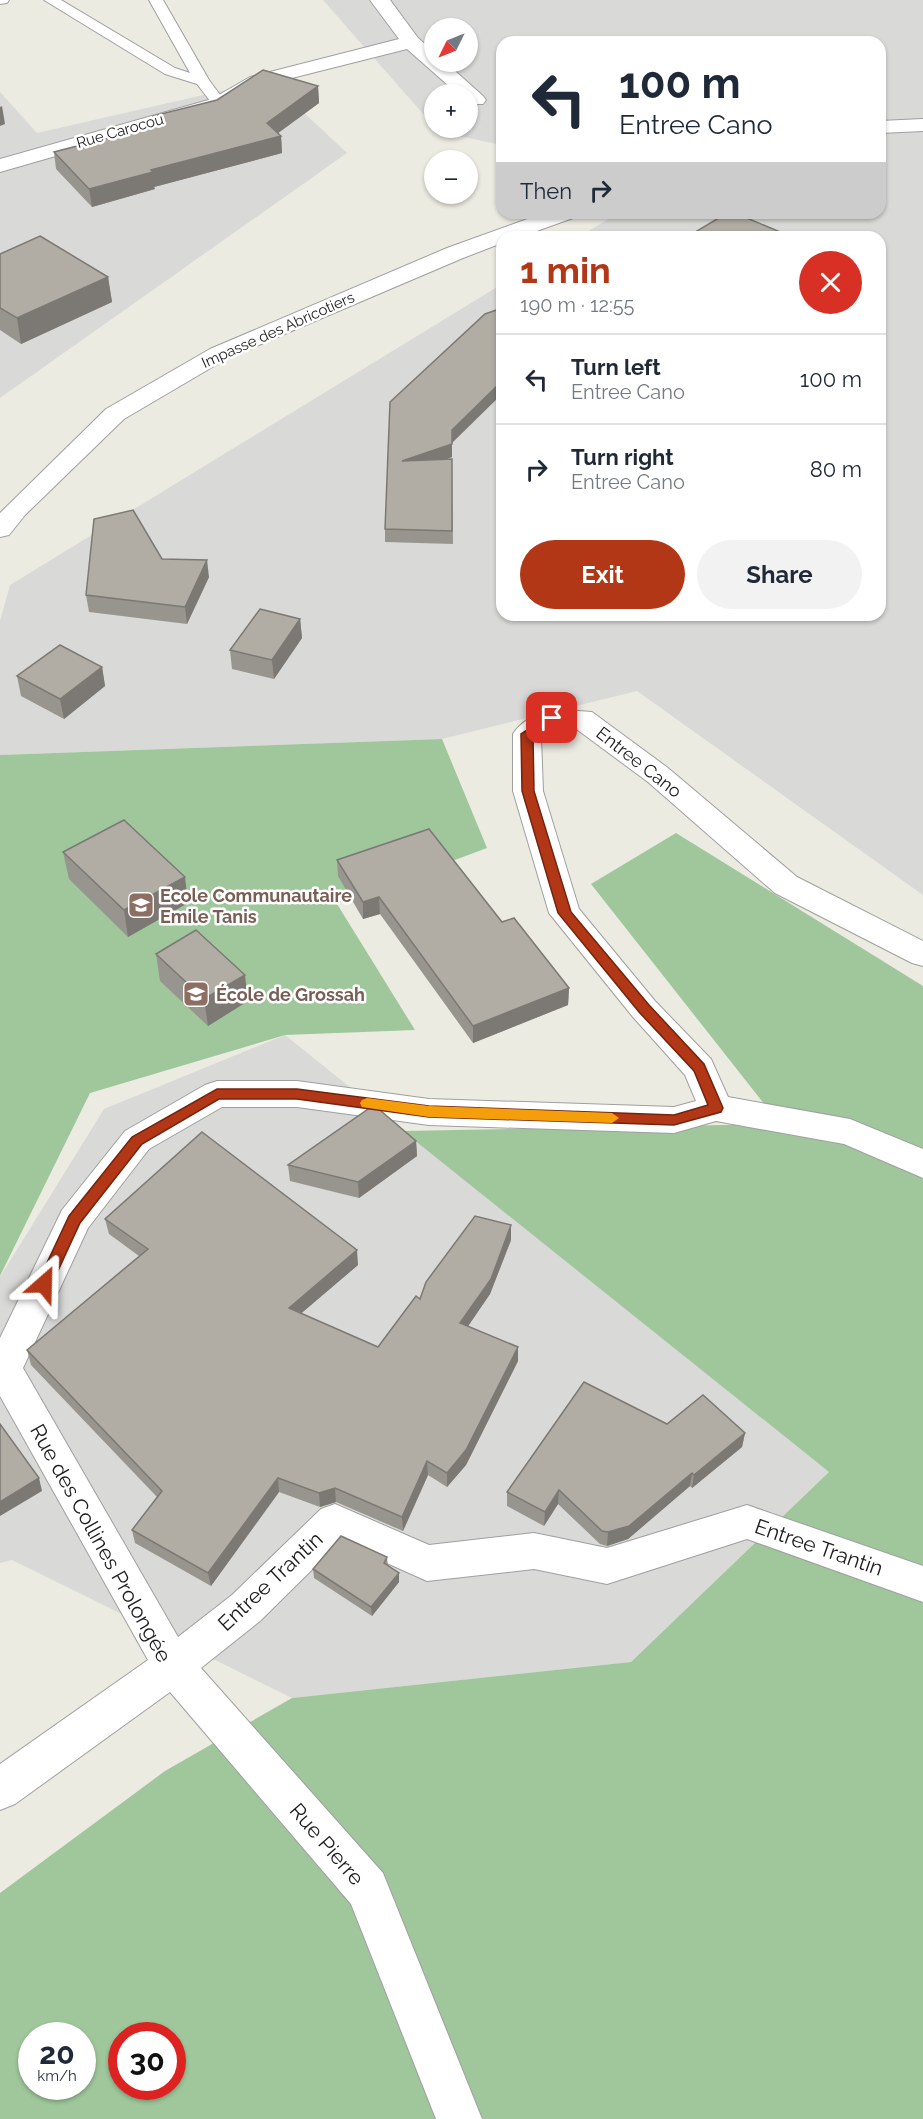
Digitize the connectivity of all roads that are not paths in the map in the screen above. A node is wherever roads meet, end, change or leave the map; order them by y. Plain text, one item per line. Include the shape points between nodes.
1 (51, 0) edge
2 (156, 0) edge
3 (410, 0) edge
4 (385, 6) edge
5 (411, 42) junction
6 (202, 81) junction
7 (458, 84) edge
8 (219, 103) junction
9 (923, 125) edge
10 (886, 127) edge
11 (0, 166) edge
12 (548, 219) edge
13 (516, 231) edge
14 (496, 238) edge
15 (0, 529) edge
16 (923, 955) edge
17 (716, 1108) junction
18 (923, 1164) edge
19 (2, 1366) edge
20 (923, 1584) edge
21 (173, 1666) junction
22 (0, 1789) edge
23 (459, 2119) edge

1 - 6 lane via 170,71
2 - 6 lane
3 - 4 street
4 - 5 street
5 - 7 street
5 - 8 street, Rue Carocou via 257,81
6 - 8 lane
8 - 11 street, Rue Carocou
9 - 10 street
12 - 13 street, Impasse des Abricotiers
14 - 15 street, Impasse des Abricotiers via 218,354 115,414
16 - 17 street, Entree Cano via 786,885 658,774 582,719 552,718 527,734 528,791 565,913 644,1009 699,1068
17 - 18 street via 850,1132
17 - 19 street via 674,1120 429,1112 297,1094 217,1094 137,1140 74,1220
19 - 21 street, Rue des Collines Prolongée
20 - 21 street, Entree Trantin via 747,1522 607,1566 534,1551 427,1563 335,1521 246,1608
21 - 22 street, Rue des Collines Prolongée
21 - 23 street, Rue Pierre via 367,1889

